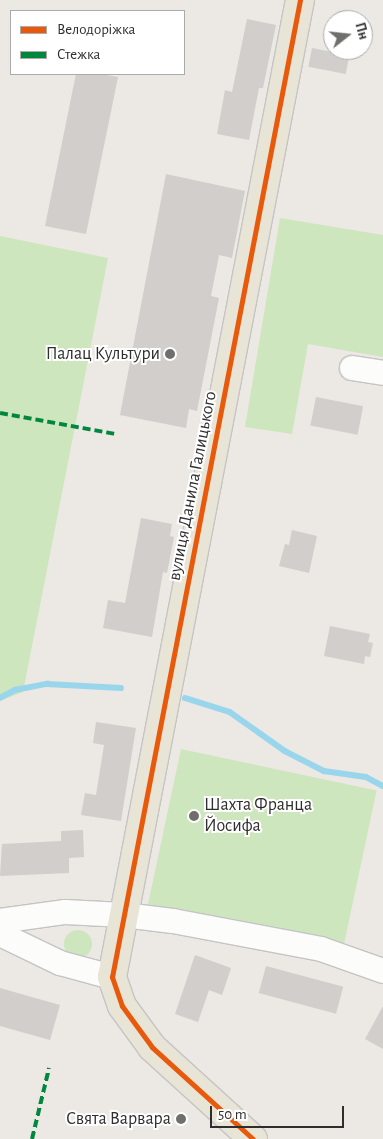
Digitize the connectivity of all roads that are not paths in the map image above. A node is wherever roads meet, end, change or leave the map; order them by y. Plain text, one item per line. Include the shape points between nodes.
1 (300, 0) edge
2 (352, 368) dead end
3 (383, 373) edge
4 (124, 915) junction
5 (0, 921) edge
6 (0, 934) edge
7 (383, 971) edge
8 (112, 977) junction
9 (253, 1139) edge

1 - 4 main road, вулиця Данила Галицького
2 - 3 street
4 - 5 street via 65,912
4 - 7 street via 321,949
4 - 8 main road, вулиця Данила Галицького
6 - 8 street via 60,963
8 - 9 main road via 122,1006 152,1047

